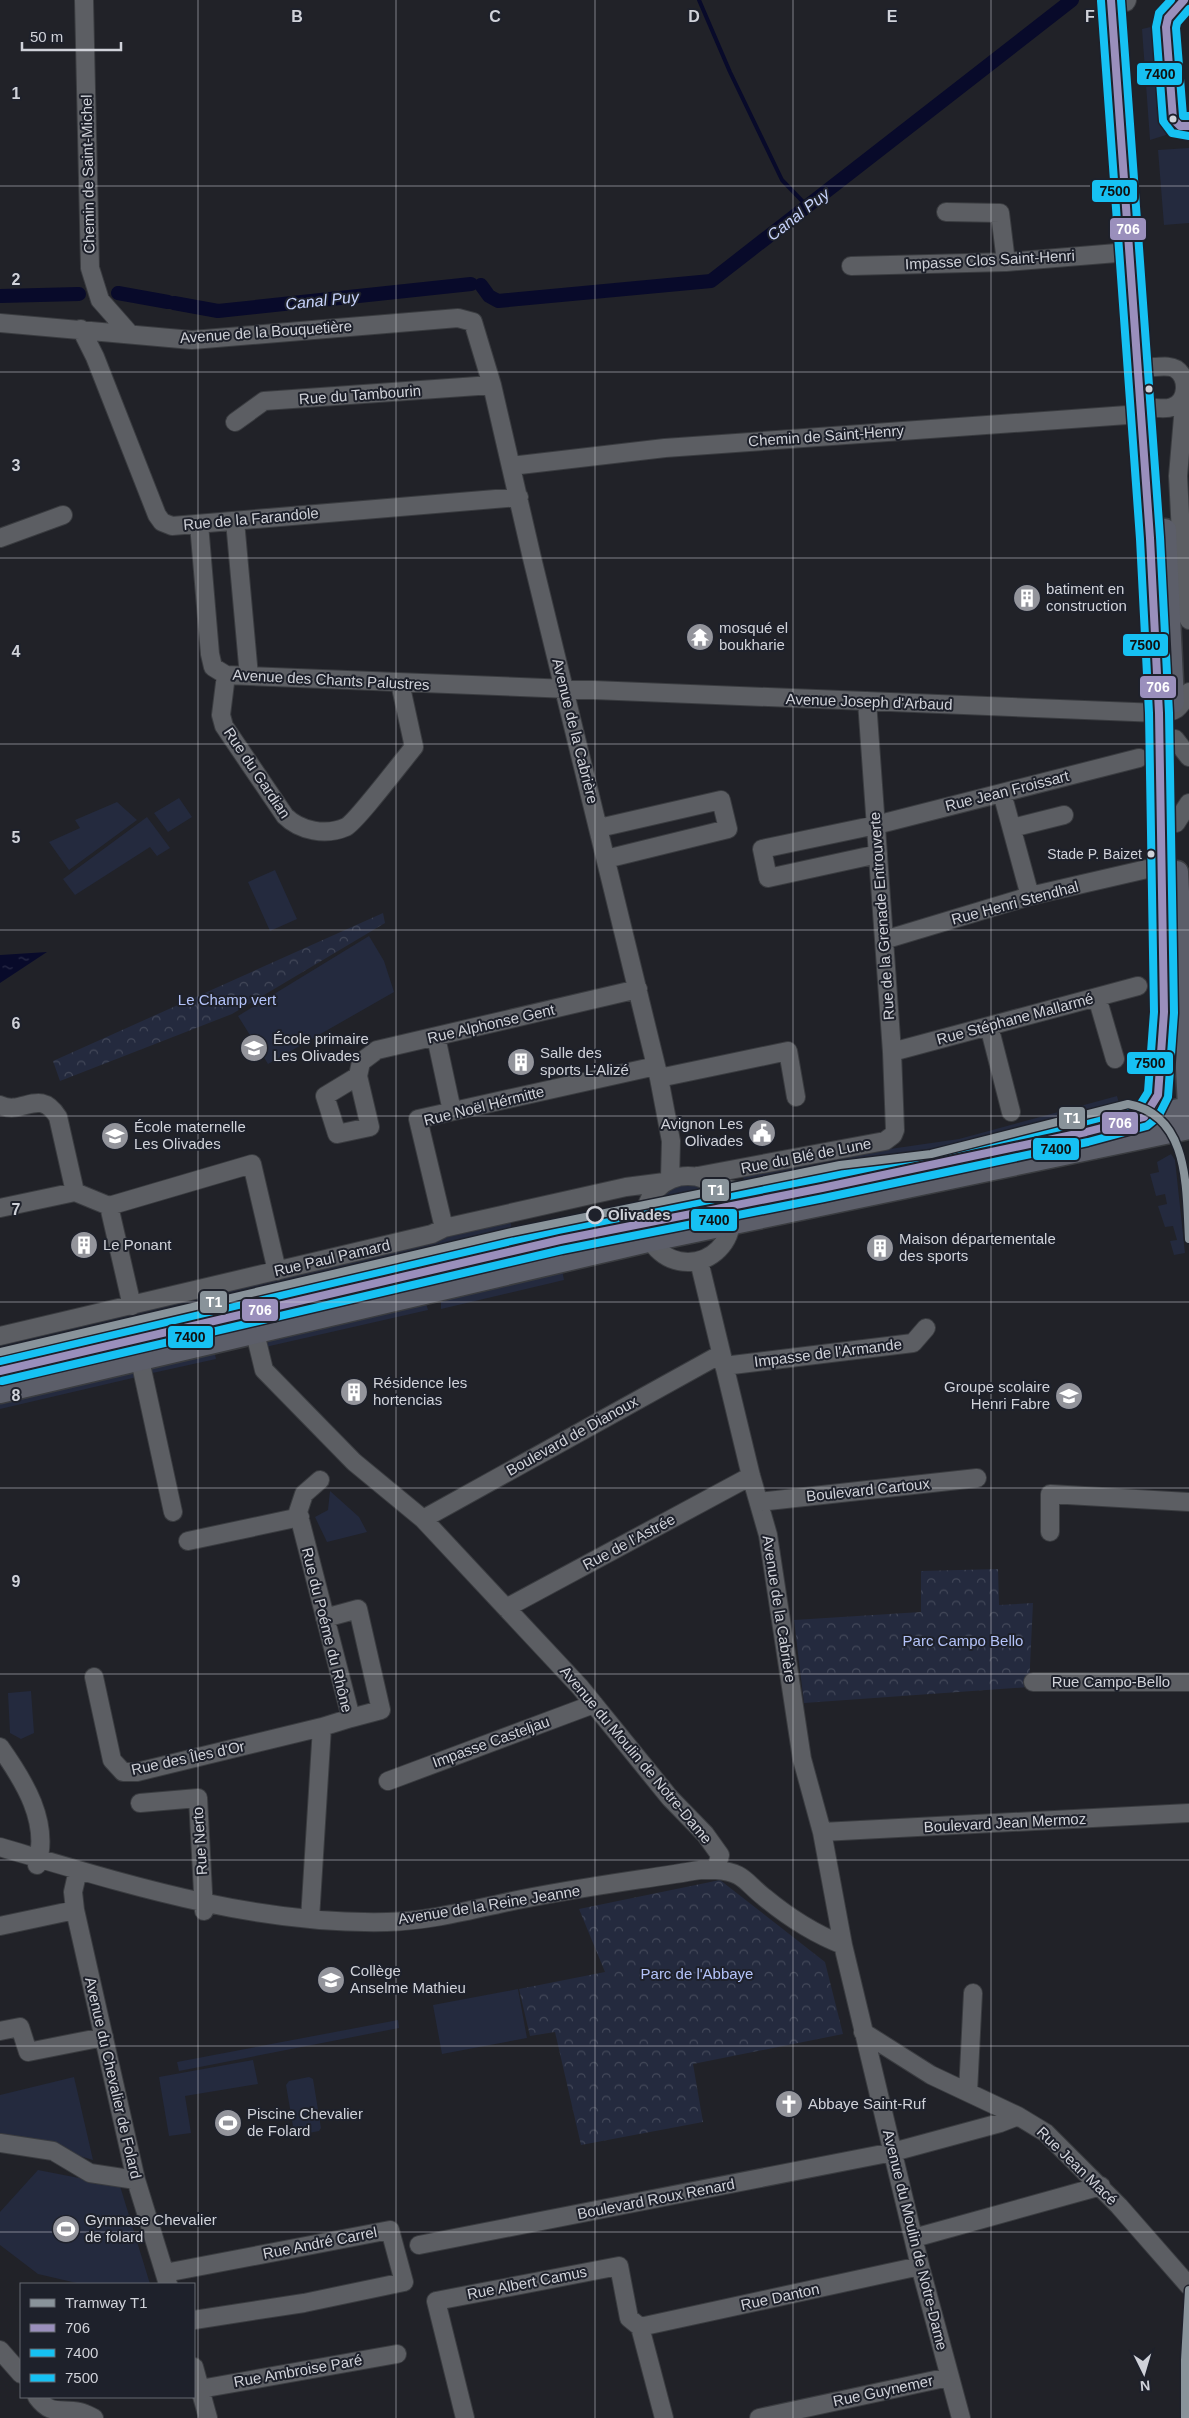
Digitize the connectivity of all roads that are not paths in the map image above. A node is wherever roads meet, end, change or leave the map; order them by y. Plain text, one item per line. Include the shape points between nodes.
1 (84, 0) edge
2 (1123, 0) edge
3 (946, 212) dead end
4 (1129, 252) junction
5 (1006, 262) junction
6 (851, 266) dead end
7 (472, 322) joint
8 (0, 323) edge
9 (81, 329) junction
10 (130, 334) junction
11 (1153, 367) junction
12 (492, 385) junction
13 (1185, 394) junction
14 (1148, 411) junction
15 (235, 422) dead end
16 (511, 466) junction
17 (519, 497) junction
18 (63, 515) dead end
19 (235, 520) junction
20 (198, 524) junction
21 (0, 538) edge
22 (1187, 615) edge
23 (1172, 652) junction
24 (226, 675) junction
25 (249, 676) junction
26 (400, 684) junction
27 (565, 690) junction
28 (1189, 692) edge
29 (867, 701) junction
30 (1166, 713) junction
31 (1175, 739) junction
32 (1189, 757) edge
33 (1139, 758) dead end
34 (1002, 793) junction
35 (1189, 803) edge
36 (1064, 815) dead end
37 (1176, 823) junction
38 (876, 825) junction
39 (599, 828) junction
40 (1012, 828) junction
41 (878, 854) junction
42 (606, 859) junction
43 (1147, 869) dead end
44 (1030, 896) junction
45 (884, 940) junction
46 (1138, 986) dead end
47 (638, 989) junction
48 (1097, 997) junction
49 (1164, 1012) junction
50 (989, 1026) junction
51 (436, 1038) junction
52 (892, 1052) junction
53 (1115, 1059) dead end
54 (658, 1072) junction
55 (1188, 1074) edge
56 (358, 1076) dead end
57 (796, 1097) dead end
58 (0, 1105) edge
59 (1189, 1108) edge
60 (452, 1111) junction
61 (1011, 1112) dead end
62 (1144, 1117) junction
63 (1189, 1128) edge
64 (890, 1135) joint
65 (1136, 1140) junction
66 (671, 1141) junction
67 (694, 1176) junction
68 (668, 1180) junction
69 (715, 1186) junction
70 (822, 1188) junction
71 (75, 1192) junction
72 (109, 1206) junction
73 (0, 1208) edge
74 (729, 1216) junction
75 (444, 1228) junction
76 (649, 1231) junction
77 (701, 1268) junction
78 (277, 1271) junction
79 (132, 1306) junction
80 (926, 1328) dead end
81 (256, 1333) junction
82 (0, 1336) edge
83 (140, 1360) junction
84 (722, 1360) junction
85 (0, 1371) edge
86 (0, 1392) edge
87 (751, 1476) junction
88 (976, 1478) dead end
89 (320, 1480) dead end
90 (759, 1502) junction
91 (1189, 1502) edge
92 (173, 1512) dead end
93 (300, 1518) junction
94 (423, 1519) junction
95 (1050, 1532) dead end
96 (188, 1541) dead end
97 (506, 1608) junction
98 (325, 1618) junction
99 (94, 1677) dead end
100 (1033, 1682) dead end
101 (1189, 1682) edge
102 (594, 1704) junction
103 (351, 1718) junction
104 (322, 1727) junction
105 (0, 1747) edge
106 (388, 1781) dead end
107 (140, 1803) dead end
108 (1189, 1812) edge
109 (822, 1832) junction
110 (0, 1847) edge
111 (38, 1862) junction
112 (78, 1870) junction
113 (716, 1870) junction
114 (204, 1906) junction
115 (75, 1910) junction
116 (310, 1919) junction
117 (0, 1926) edge
118 (843, 1945) junction
119 (973, 1993) dead end
120 (0, 2032) edge
121 (863, 2032) junction
122 (104, 2037) junction
123 (968, 2092) junction
124 (1018, 2116) junction
125 (0, 2143) edge
126 (893, 2152) junction
127 (136, 2180) junction
128 (1101, 2186) junction
129 (914, 2238) junction
130 (418, 2245) dead end
131 (920, 2266) junction
132 (166, 2279) edge
133 (1189, 2286) edge
134 (195, 2320) edge
135 (640, 2327) junction
136 (0, 2350) edge
137 (397, 2354) dead end
138 (17, 2368) edge
139 (195, 2370) edge
140 (949, 2377) junction
141 (200, 2388) junction
142 (37, 2398) edge
143 (57, 2415) edge
144 (94, 2418) edge
145 (208, 2418) edge
146 (465, 2418) edge
147 (664, 2418) edge
148 (759, 2418) edge
149 (960, 2418) edge

1 - 10 street, Chemin de Saint-Michel via 90,268 100,300
2 - 4 main road
2 - 11 main road
3 - 5 street via 1000,213
4 - 5 street, Impasse Clos Saint-Henri
4 - 14 main road
5 - 6 street, Impasse Clos Saint-Henri
7 - 10 street, Avenue de la Bouquetière via 458,318 192,340
7 - 12 street, Avenue de la Cabrière
8 - 9 street, Avenue de la Bouquetière
9 - 10 street, Avenue de la Bouquetière
9 - 20 street, Rue de la Farandole via 157,515 162,522 172,526
11 - 13 street via 1177,369 1186,385
11 - 14 main road
12 - 15 street, Rue du Tambourin via 264,401
12 - 16 street, Avenue de la Cabrière
13 - 14 street, Chemin de Saint-Henry via 1172,407
13 - 22 street via 1178,476
14 - 16 street, Chemin de Saint-Henry via 685,446
14 - 23 main road
14 - 30 main road via 1150,538
16 - 17 street, Avenue de la Cabrière
17 - 19 street, Rue de la Farandole
17 - 27 street, Avenue de la Cabrière
18 - 21 street
19 - 20 street, Rue de la Farandole
19 - 25 street
20 - 24 street, Avenue des Chants Palustres via 210,654 213,668
22 - 23 street via 1182,634
23 - 30 main road
24 - 25 street, Avenue des Chants Palustres
24 - 26 street, Rue du Gardian via 221,715 224,726 294,825 330,832 348,826 414,747
25 - 26 street, Avenue des Chants Palustres
26 - 27 street, Avenue des Chants Palustres
27 - 29 street, Avenue Joseph d'Arbaud
27 - 39 street, Avenue de la Cabrière
28 - 30 street via 1181,705
29 - 30 street, Avenue Joseph d'Arbaud
29 - 38 street, Rue de la Grenade Entrouverte
30 - 31 main road
30 - 49 main road
31 - 32 street
31 - 37 main road
33 - 34 street, Rue Jean Froissart
34 - 38 street, Rue Jean Froissart
34 - 40 street
35 - 37 street
36 - 40 street
37 - 55 main road
38 - 41 street, Rue de la Grenade Entrouverte
38 - 41 street, Rue Jean Froissart via 762,849 768,878
39 - 42 street, Avenue de la Cabrière
39 - 42 street via 721,800 728,829
40 - 44 street
41 - 45 street, Rue de la Grenade Entrouverte
42 - 47 street, Avenue de la Cabrière
43 - 44 street, Rue Henri Stendhal
44 - 45 street, Rue Henri Stendhal
45 - 52 street, Rue de la Grenade Entrouverte
46 - 48 street, Rue Stéphane Mallarmé
47 - 51 street, Rue Alphonse Gent
47 - 54 street, Avenue de la Cabrière
48 - 50 street, Rue Stéphane Mallarmé
48 - 53 street
49 - 59 main road via 1170,1074
49 - 62 main road via 1158,1095
50 - 52 street, Rue Stéphane Mallarmé
50 - 61 street
51 - 56 street, Rue Alphonse Gent via 377,1050 361,1062
51 - 60 street
52 - 64 street, Rue de la Grenade Entrouverte
54 - 57 street, Rue Noël Hérmitte via 788,1051
54 - 60 street, Rue Noël Hérmitte
54 - 66 street, Avenue de la Cabrière
55 - 59 main road
58 - 71 street via 14,1108 43,1103 52,1108 58,1117
59 - 62 main road
59 - 65 main road via 1181,1118
60 - 75 street, Rue Noël Hérmitte via 418,1119
62 - 70 main road
63 - 65 main road
64 - 67 street, Rue du Blé de Lune
65 - 74 main road
66 - 67 street, Avenue de la Cabrière
66 - 68 street, Avenue de la Cabrière
67 - 68 street, Rue du Blé de Lune
67 - 69 street
68 - 75 street, Rue Paul Pamard
68 - 76 street via 651,1197 646,1213
69 - 70 street via 751,1192 794,1187
69 - 74 street via 725,1197
70 - 74 main road
71 - 72 street
71 - 73 street
72 - 78 street via 252,1164
72 - 79 street
74 - 76 main road
74 - 77 street via 724,1245
75 - 78 street, Rue Paul Pamard via 432,1234
76 - 77 street via 666,1255
76 - 81 main road
76 - 85 main road via 560,1240
77 - 84 street, Avenue de la Cabrière
78 - 79 street, Rue Paul Pamard
79 - 82 street, Rue Paul Pamard
80 - 84 street, Impasse de l'Armande via 912,1343
81 - 83 main road
81 - 94 street, Avenue du Moulin de Notre-Dame via 264,1370 354,1462
83 - 86 main road
83 - 92 street
84 - 87 street, Avenue de la Cabrière
84 - 94 street, Boulevard de Dianoux
87 - 90 street, Avenue de la Cabrière
87 - 97 street, Rue de l'Astrée
88 - 90 street, Boulevard Cartoux
89 - 93 street, Rue du Poéme du Rhône via 304,1494 298,1512
90 - 109 street, Avenue de la Cabrière via 768,1534 802,1759
91 - 95 street via 1050,1494
93 - 96 street
93 - 98 street, Rue du Poéme du Rhône
94 - 97 street, Avenue du Moulin de Notre-Dame
97 - 102 street, Avenue du Moulin de Notre-Dame
98 - 103 street, Rue du Poéme du Rhône
98 - 103 street via 358,1609 381,1710
99 - 104 street, Rue des Îles d'Or via 112,1760 123,1772 137,1772
100 - 101 street, Rue Campo-Bello
102 - 106 street, Impasse Casteljau
102 - 113 street, Avenue du Moulin de Notre-Dame via 670,1798 705,1834 720,1855
103 - 104 street, Rue du Poéme du Rhône
104 - 116 street, Rue du Poéme du Rhône
105 - 111 street via 16,1770 37,1815 41,1834
107 - 114 street, Rue Nerto via 198,1798
108 - 109 street, Boulevard Jean Mermoz
109 - 118 street, Avenue de la Cabrière
110 - 111 street, Avenue de la Reine Jeanne
111 - 112 street, Avenue de la Reine Jeanne
112 - 114 street, Avenue de la Reine Jeanne
112 - 115 street, Avenue du Chevalier de Folard via 73,1892
113 - 116 street, Avenue de la Reine Jeanne via 700,1870 411,1920
113 - 118 street via 742,1877 818,1935
114 - 116 street, Avenue de la Reine Jeanne
115 - 117 street
115 - 122 street, Avenue du Chevalier de Folard
118 - 121 street, Avenue du Moulin de Notre-Dame
119 - 123 street
120 - 122 street via 20,2027 28,2052
121 - 123 street, Rue Jean Macé via 932,2076
121 - 126 street, Avenue du Moulin de Notre-Dame
122 - 127 street, Avenue du Chevalier de Folard
123 - 124 street, Rue Jean Macé
124 - 126 street, Boulevard Roux Renard
124 - 128 street, Rue Jean Macé via 1046,2133
125 - 127 street via 53,2151 90,2173
126 - 129 street, Avenue du Moulin de Notre-Dame
126 - 130 street, Boulevard Roux Renard
127 - 132 street, Avenue du Chevalier de Folard
128 - 129 street
128 - 133 street, Rue Jean Macé
129 - 131 street, Avenue du Moulin de Notre-Dame
131 - 135 street, Rue Danton
131 - 140 street, Avenue du Moulin de Notre-Dame
132 - 134 street, Rue André Carrel via 390,2230 404,2282 304,2303
135 - 146 street, Rue Albert Camus via 628,2318 619,2266 436,2300
135 - 147 street
136 - 138 street
137 - 141 street, Rue Ambroise Paré
139 - 141 street
140 - 148 street, Rue Guynemer
140 - 149 street, Avenue du Moulin de Notre-Dame
141 - 145 street
142 - 143 street
143 - 144 street via 81,2412

